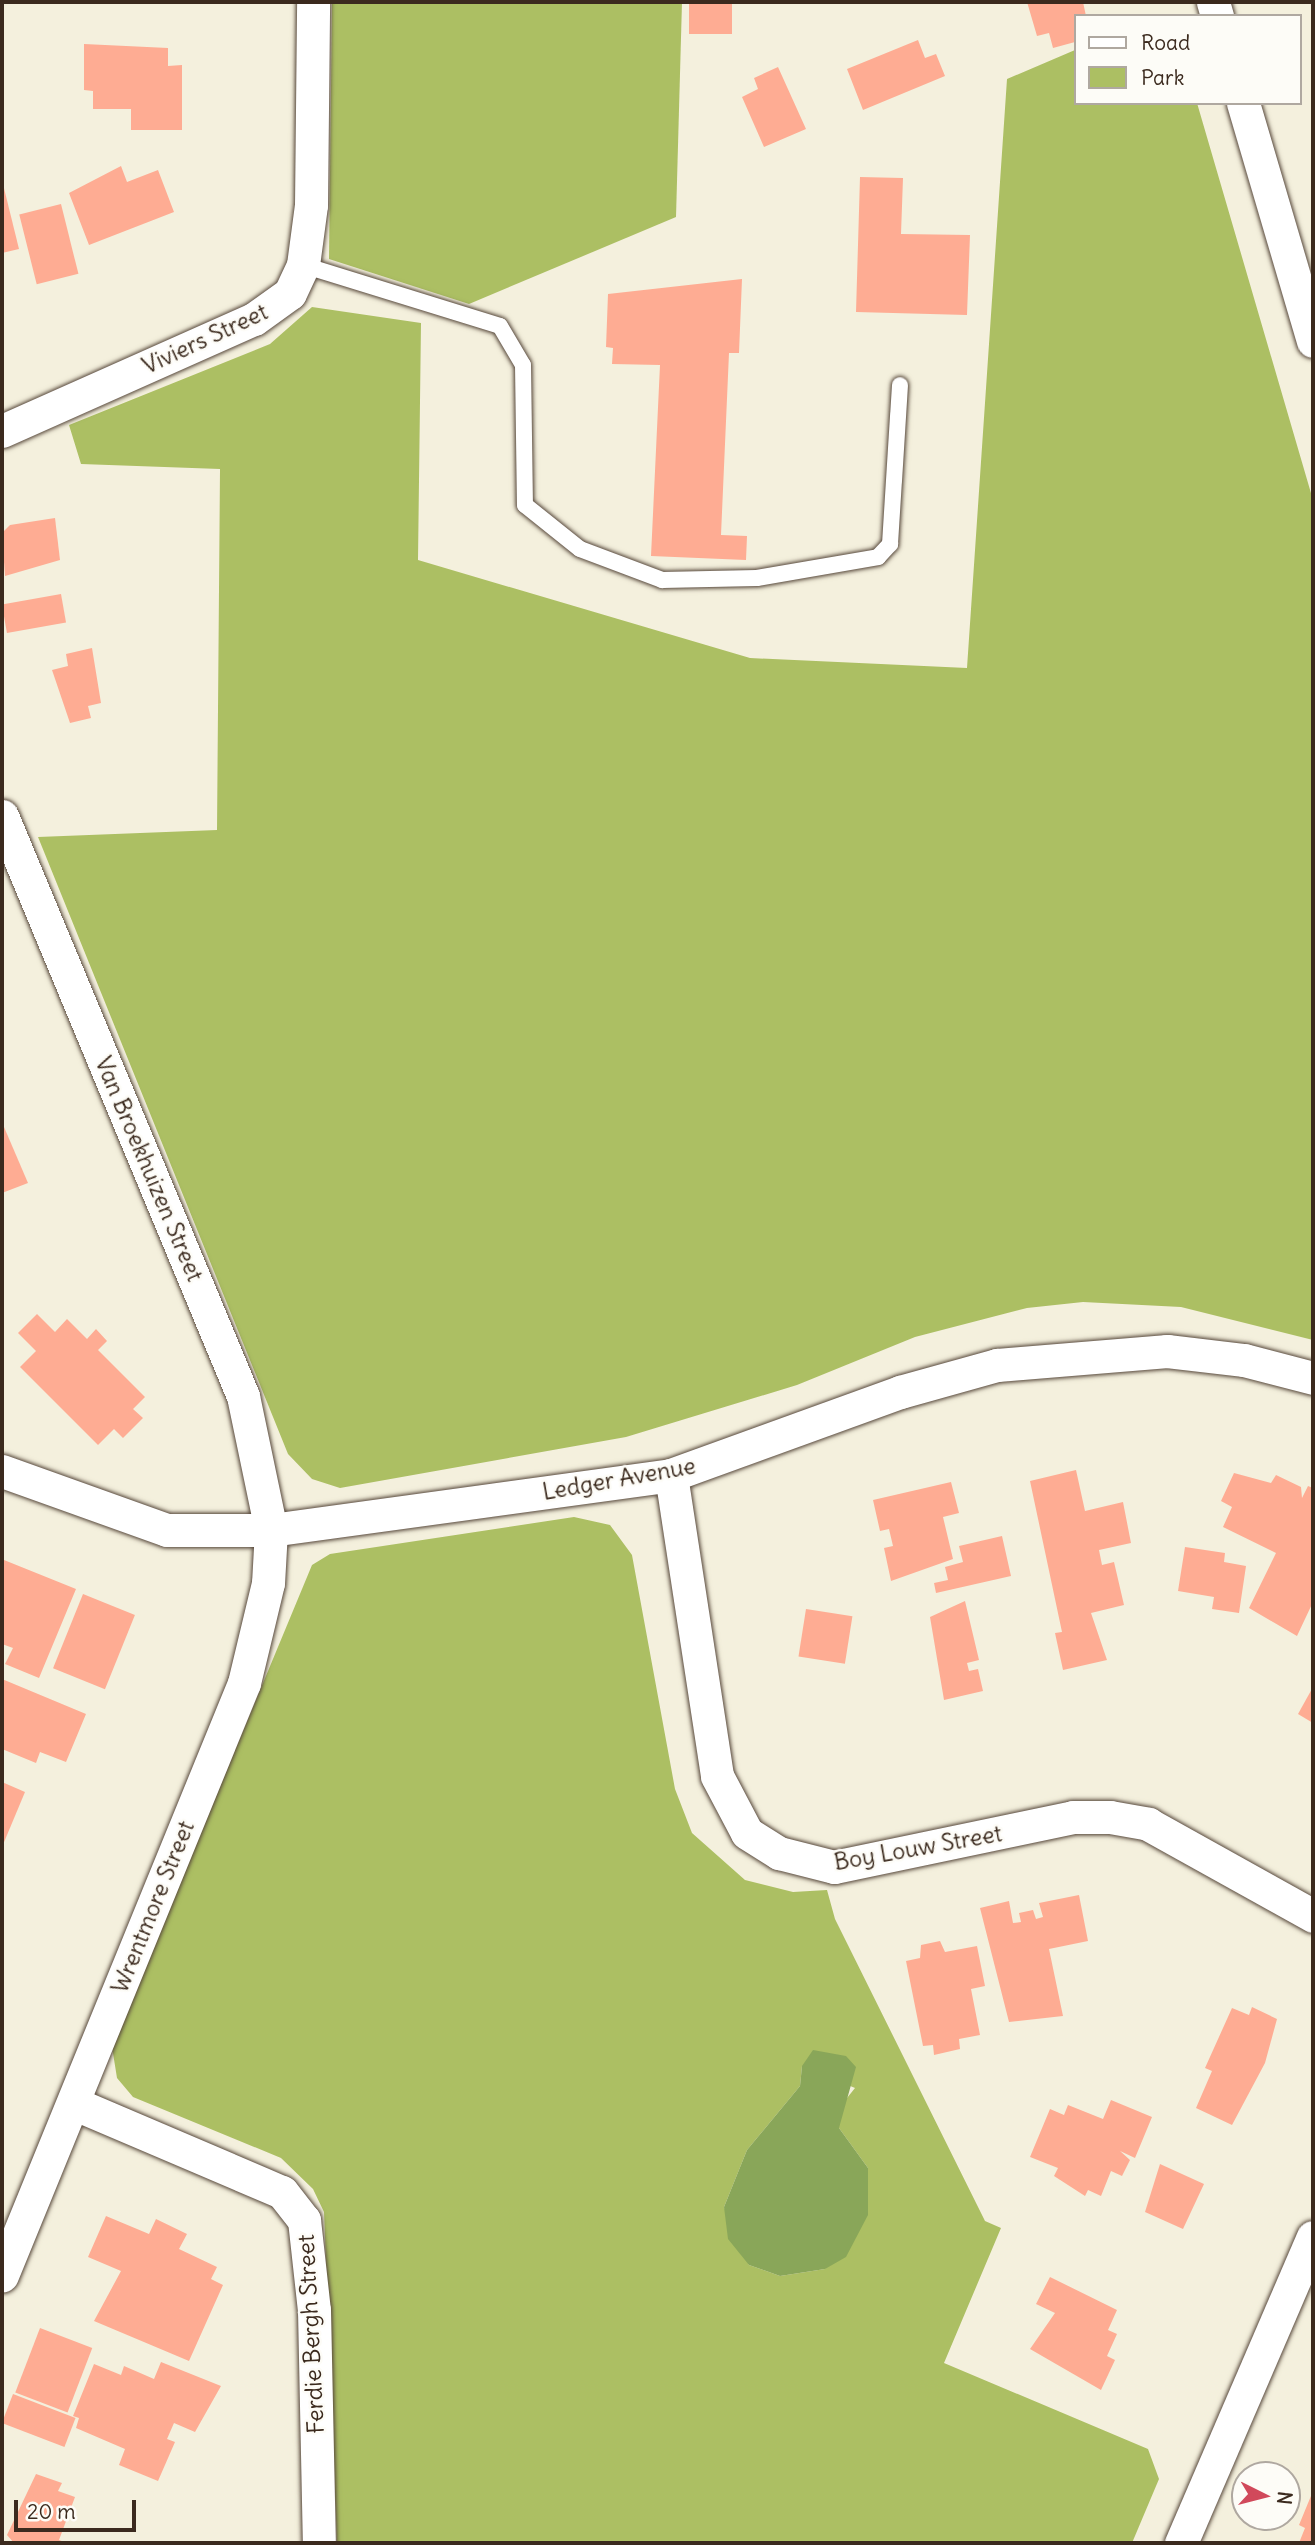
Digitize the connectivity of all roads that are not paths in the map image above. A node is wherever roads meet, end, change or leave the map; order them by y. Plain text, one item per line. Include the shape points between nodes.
1 (313, 2) edge
2 (1244, 105) edge
3 (303, 265) junction
4 (1313, 341) edge
5 (900, 385) dead end
6 (2, 431) edge
7 (2, 816) edge
8 (1313, 1378) edge
9 (2, 1472) edge
10 (671, 1475) junction
11 (271, 1530) junction
12 (1313, 1916) edge
13 (73, 2104) junction
14 (1313, 2237) edge
15 (2, 2275) edge
16 (319, 2543) edge
17 (1181, 2543) edge

1 - 3 street, Viviers Street via 311,205
2 - 4 street
3 - 5 lane via 499,326 523,365 525,505 580,549 662,580 757,578 878,557 890,544
3 - 6 street, Viviers Street via 290,293 254,318
7 - 11 street, Van Broekhuizen Street via 243,1396
8 - 10 street, Ledger Avenue via 1244,1360 1167,1351 998,1365 900,1392
9 - 11 street, Ledger Avenue via 167,1530
10 - 11 street, Ledger Avenue
10 - 12 street, Boy Louw Street via 717,1776 747,1833 779,1853 834,1867 1073,1817 1110,1817 1148,1824
11 - 13 street, Wrentmore Street via 268,1583 244,1683
13 - 15 street, Wrentmore Street
13 - 16 street, Ferdie Bergh Street via 282,2192 304,2220 314,2310
14 - 17 street

